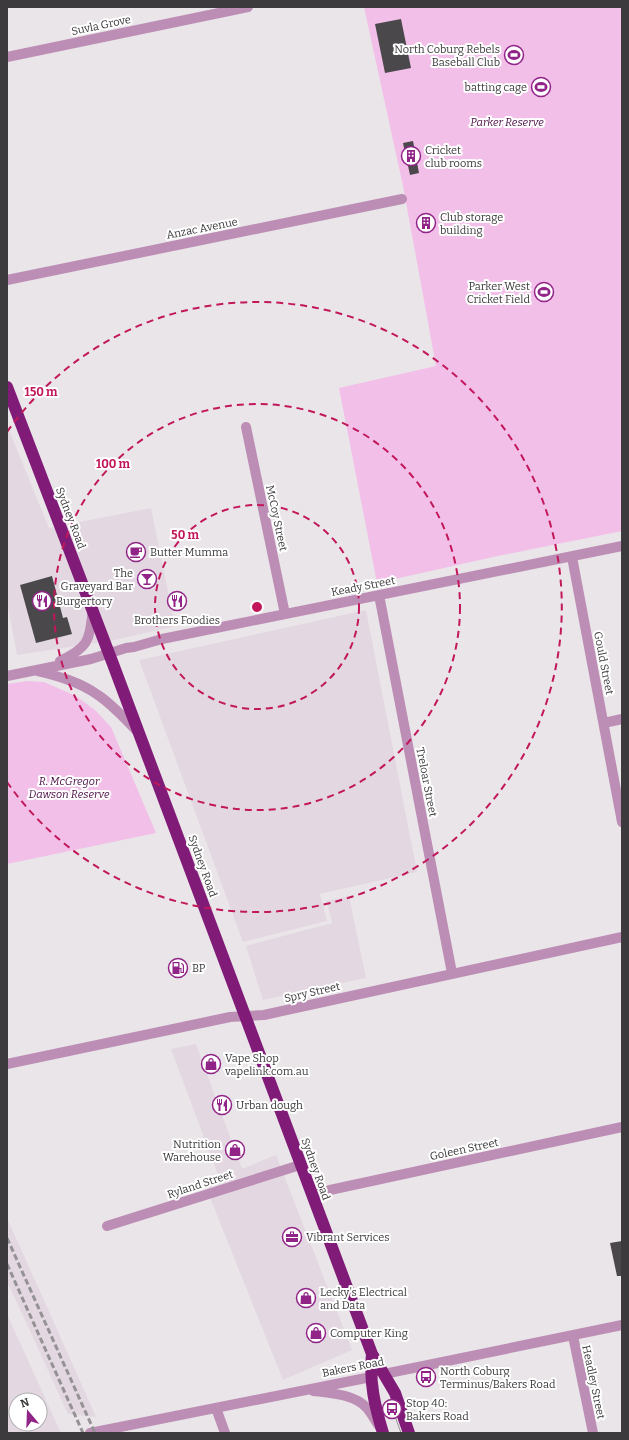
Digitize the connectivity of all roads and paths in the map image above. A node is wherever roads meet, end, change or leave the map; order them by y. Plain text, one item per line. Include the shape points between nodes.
1 (248, 7) edge
2 (7, 57) edge
3 (402, 199) dead end
4 (7, 280) edge
5 (7, 387) edge
6 (246, 427) dead end
7 (622, 546) edge
8 (572, 557) junction
9 (378, 595) junction
10 (93, 609) junction
11 (285, 614) junction
12 (109, 653) junction
13 (46, 668) junction
14 (34, 670) junction
15 (7, 676) edge
16 (622, 719) edge
17 (604, 723) junction
18 (140, 735) junction
19 (622, 822) edge
20 (622, 937) edge
21 (452, 973) junction
22 (245, 1016) junction
23 (7, 1064) edge
24 (622, 1127) edge
25 (300, 1164) junction
26 (312, 1196) junction
27 (107, 1226) dead end
28 (622, 1326) edge
29 (573, 1336) junction
30 (372, 1354) junction
31 (384, 1374) junction
32 (370, 1377) junction
33 (304, 1390) junction
34 (216, 1408) junction
35 (90, 1433) edge
36 (225, 1433) edge
37 (383, 1433) edge
38 (410, 1433) edge
39 (592, 1433) edge

1 - 2 street, Suvla Grove
3 - 4 street, Anzac Avenue
5 - 10 highway, Sydney Road
6 - 11 street, McCoy Street
7 - 8 street, Keady Street
8 - 9 street, Keady Street
8 - 17 street, Gould Street
9 - 11 street, Keady Street
9 - 21 street, Treloar Street
10 - 12 highway, Sydney Road
10 - 13 street via 89,637 84,646
11 - 12 street, Keady Street via 162,639
12 - 13 street, Keady Street
12 - 18 highway, Sydney Road
13 - 14 street, Keady Street
14 - 15 street, Keady Street
14 - 18 street via 61,676 82,685 98,695
16 - 17 street
17 - 19 street, Gould Street
18 - 22 highway, Sydney Road
20 - 21 street, Spry Street
21 - 22 street, Spry Street via 264,1015
22 - 23 street, Spry Street
22 - 25 highway, Sydney Road
24 - 26 street, Goleen Street via 337,1188
25 - 26 highway, Sydney Road
25 - 27 street, Ryland Street
26 - 30 highway, Sydney Road
28 - 29 street, Bakers Road
29 - 31 street, Bakers Road
29 - 39 street, Headley Street
30 - 31 highway, Sydney Road
30 - 32 highway, Sydney Road
31 - 32 highway, Bakers Road
31 - 38 highway, Sydney Road via 395,1393
32 - 33 street, Bakers Road
32 - 37 highway, Sydney Road
33 - 34 street, Bakers Road
33 - 37 street via 340,1395 357,1401 366,1407
34 - 35 street, Bakers Road
34 - 36 street

